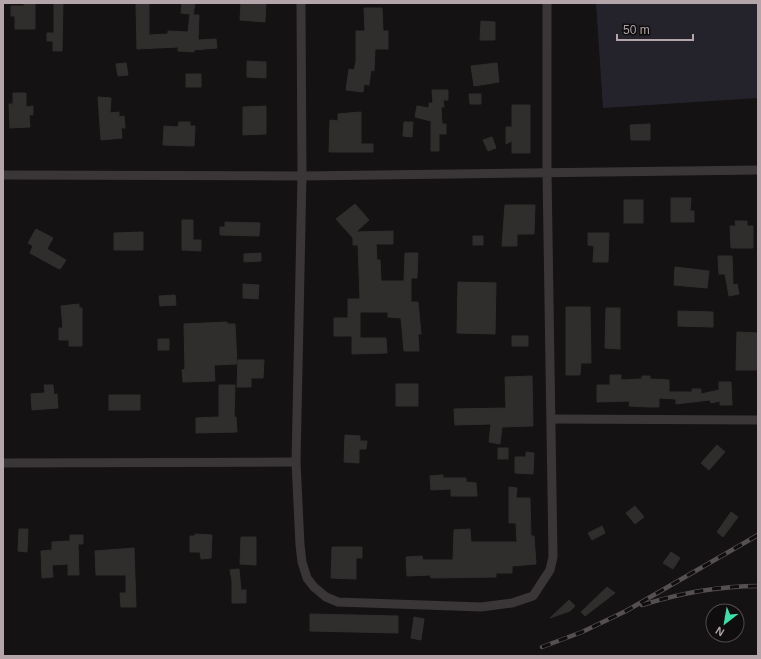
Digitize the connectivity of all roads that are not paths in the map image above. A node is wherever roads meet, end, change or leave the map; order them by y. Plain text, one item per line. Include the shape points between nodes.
1 (302, 3) edge
2 (548, 3) edge
3 (758, 170) edge
4 (547, 172) junction
5 (3, 175) edge
6 (302, 176) junction
7 (552, 419) junction
8 (758, 420) edge
9 (296, 462) junction
10 (3, 463) edge

1 - 6 street
2 - 4 street
3 - 4 street
4 - 6 street
4 - 7 street
5 - 6 street
6 - 9 street
7 - 8 street
7 - 9 street via 550,570 533,596 512,603 481,607 354,603 338,602 326,597 314,587 302,562
9 - 10 street

